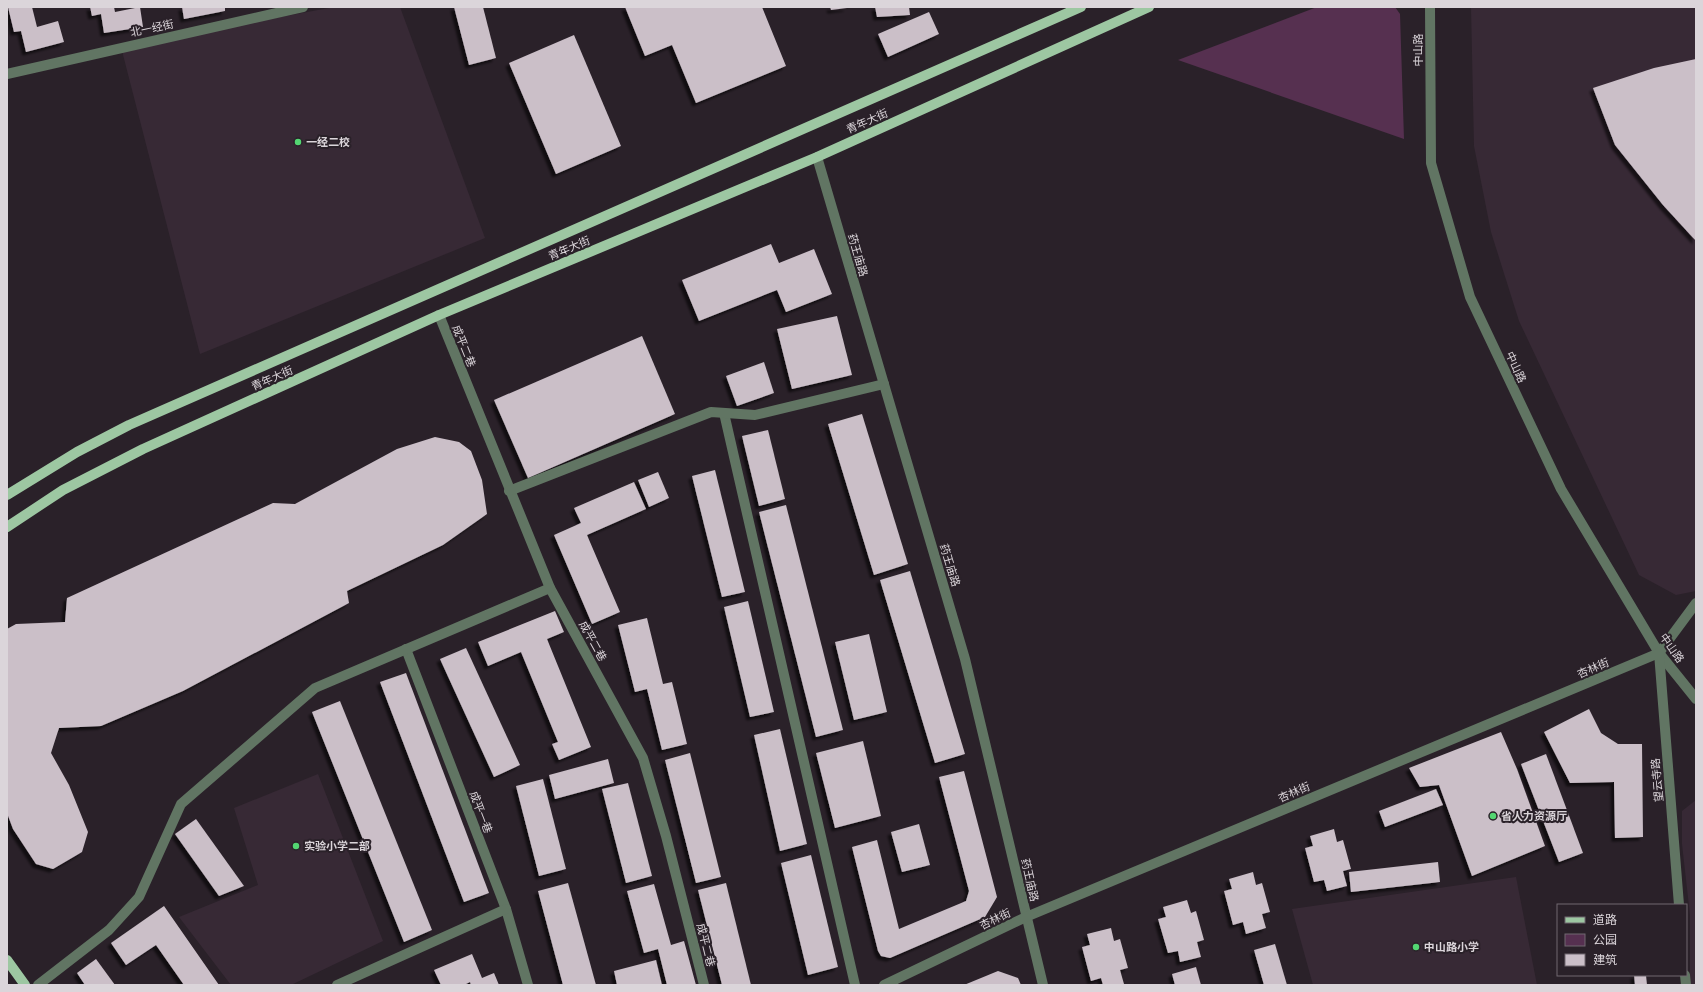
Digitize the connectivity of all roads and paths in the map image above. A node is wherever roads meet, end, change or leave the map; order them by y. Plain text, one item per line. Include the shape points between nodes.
1 (303, 7) edge
2 (1081, 7) edge
3 (1149, 7) edge
4 (1430, 7) edge
5 (7, 74) edge
6 (818, 157) junction
7 (439, 315) junction
8 (884, 384) junction
9 (724, 413) junction
10 (509, 491) junction
11 (7, 495) edge
12 (7, 527) edge
13 (550, 588) junction
14 (1696, 603) edge
15 (406, 650) junction
16 (1659, 653) junction
17 (1696, 699) edge
18 (1680, 904) edge
19 (506, 909) junction
20 (1026, 917) junction
21 (7, 960) edge
22 (25, 985) edge
23 (38, 985) edge
24 (337, 985) edge
25 (528, 985) edge
26 (704, 985) edge
27 (855, 985) edge
28 (884, 985) edge
29 (1043, 985) edge

1 - 5 street, 北一经街
2 - 11 main road, 青年大街 via 129,424
3 - 6 main road, 青年大街
4 - 16 street, 中山路 via 1431,163 1470,297 1561,489
6 - 7 main road, 青年大街
6 - 8 street, 药王庙路
7 - 10 street, 成平二巷
7 - 12 main road, 青年大街 via 143,449 63,490
8 - 9 street via 755,415
8 - 20 street, 药王庙路 via 965,659
9 - 10 street via 711,412
9 - 27 street
10 - 13 street, 成平二巷
13 - 15 street
13 - 26 street, 成平二巷 via 643,758
14 - 16 street
15 - 19 street, 成平一巷
15 - 23 street via 315,688 181,804 139,897 109,930
16 - 17 street, 中山路
16 - 18 street, 望云寺路
16 - 20 street, 杏林街
19 - 24 street
19 - 25 street, 成平一巷
20 - 28 street, 杏林街
20 - 29 street, 药王庙路
21 - 22 main road

